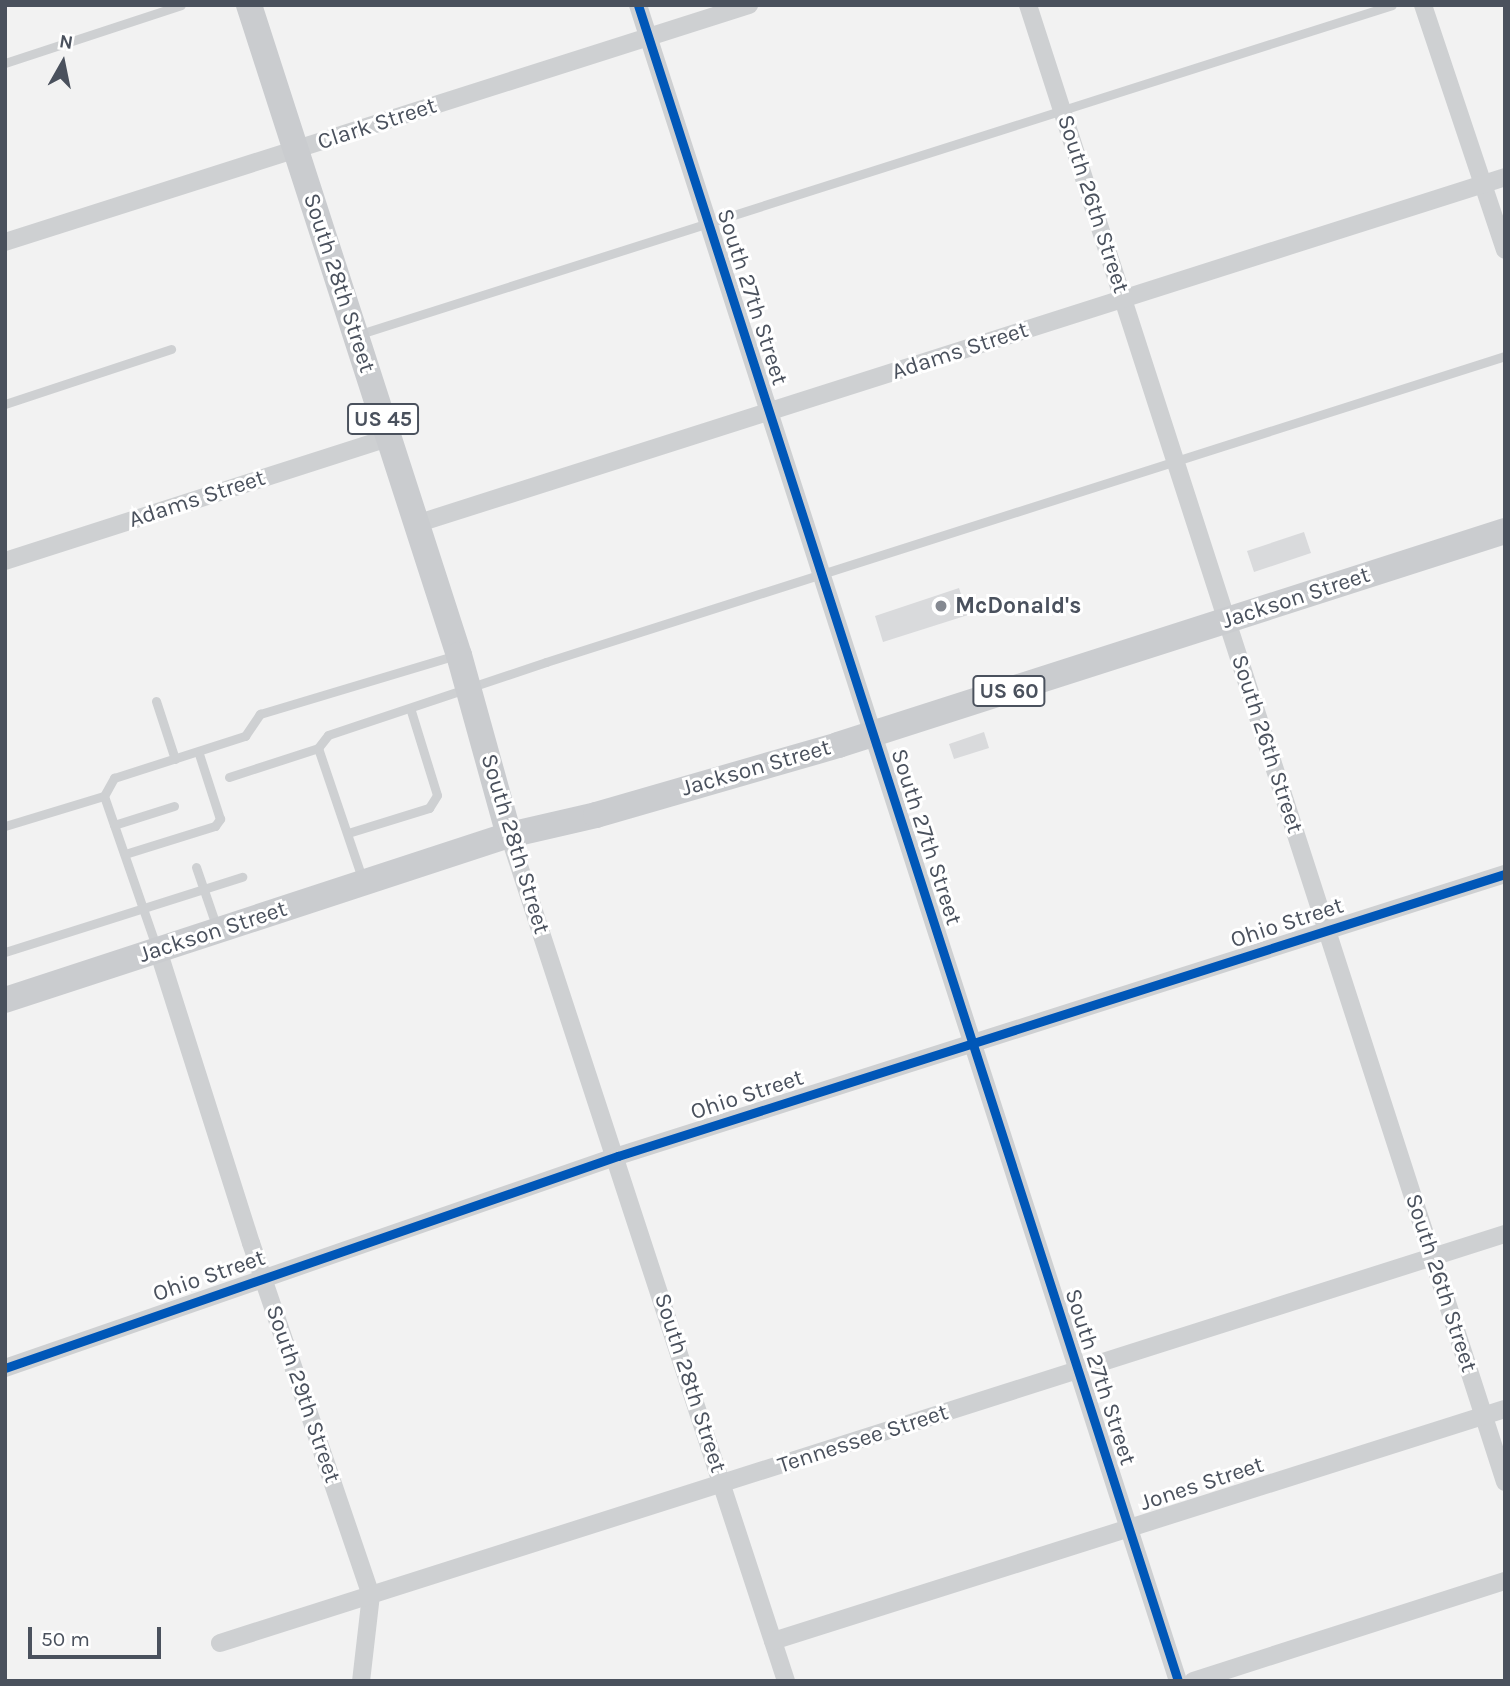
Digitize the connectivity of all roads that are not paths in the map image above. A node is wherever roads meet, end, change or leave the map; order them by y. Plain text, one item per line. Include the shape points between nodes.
1 (181, 5) edge
2 (249, 5) edge
3 (638, 5) edge
4 (749, 5) edge
5 (1028, 5) edge
6 (1392, 5) edge
7 (1423, 5) edge
8 (648, 37) junction
9 (5, 63) edge
10 (1062, 110) junction
11 (297, 149) junction
12 (1505, 177) edge
13 (1484, 184) junction
14 (708, 223) junction
15 (5, 242) edge
16 (1505, 250) edge
17 (1123, 299) junction
18 (356, 335) junction
19 (171, 349) dead end
20 (1505, 356) edge
21 (5, 404) edge
22 (769, 412) junction
23 (389, 438) junction
24 (1176, 461) junction
25 (416, 524) junction
26 (1505, 531) edge
27 (5, 561) edge
28 (821, 574) junction
29 (1227, 620) junction
30 (459, 654) junction
31 (468, 689) junction
32 (156, 701) dead end
33 (411, 710) junction
34 (873, 734) junction
35 (318, 748) junction
36 (198, 751) junction
37 (175, 759) junction
38 (229, 777) dead end
39 (104, 796) junction
40 (173, 806) dead end
41 (114, 825) junction
42 (5, 826) edge
43 (348, 833) junction
44 (509, 835) junction
45 (125, 854) junction
46 (196, 867) dead end
47 (1505, 874) edge
48 (242, 877) dead end
49 (364, 883) junction
50 (204, 888) junction
51 (143, 907) junction
52 (218, 930) junction
53 (1327, 930) junction
54 (158, 950) junction
55 (5, 952) edge
56 (5, 1000) edge
57 (972, 1043) junction
58 (618, 1156) junction
59 (1505, 1234) edge
60 (1432, 1257) junction
61 (262, 1278) junction
62 (5, 1368) edge
63 (1078, 1370) junction
64 (1505, 1409) edge
65 (1483, 1415) junction
66 (1505, 1482) edge
67 (722, 1483) junction
68 (1129, 1528) junction
69 (1505, 1581) edge
70 (371, 1595) junction
71 (773, 1641) junction
72 (220, 1643) dead end
73 (362, 1681) edge
74 (786, 1681) edge
75 (1178, 1681) edge
76 (1193, 1681) edge

1 - 9 lane
2 - 11 main road, South 28th Street / US 45
3 - 8 street, South 27th Street
4 - 8 street, Clark Street
5 - 10 street, South 26th Street
6 - 10 lane
7 - 13 street
8 - 11 street, Clark Street
8 - 14 street, South 27th Street
10 - 14 lane
10 - 17 street, South 26th Street
11 - 15 street, Clark Street
11 - 18 main road, South 28th Street / US 45
12 - 13 street, Adams Street
13 - 16 street
13 - 17 street, Adams Street
14 - 18 lane
14 - 22 street, South 27th Street
17 - 22 street, Adams Street
17 - 24 street, South 26th Street
18 - 23 main road, South 28th Street / US 45
19 - 21 lane
20 - 24 lane
22 - 25 street, Adams Street
22 - 28 street, South 27th Street
23 - 25 main road, South 28th Street / US 45
23 - 27 street, Adams Street
24 - 28 lane
24 - 29 street, South 26th Street
25 - 30 main road, South 28th Street / US 45
26 - 29 main road, Jackson Street / US 60
28 - 31 lane
28 - 34 street, South 27th Street
29 - 34 main road, Jackson Street / US 60
29 - 53 street, South 26th Street
30 - 31 main road, South 28th Street / US 45
30 - 36 lane via 260,715 245,736
31 - 33 lane
31 - 44 main road, South 28th Street / US 45
32 - 37 lane
33 - 35 lane via 328,735
33 - 43 lane via 437,795 429,808
34 - 44 main road, Jackson Street / US 60 via 596,815
34 - 57 street, South 27th Street
35 - 38 lane
35 - 43 lane
36 - 37 lane
36 - 45 lane via 207,796 220,819 188,840
37 - 39 lane via 114,778
39 - 41 lane
39 - 42 lane
40 - 41 lane
41 - 45 lane
43 - 49 lane
44 - 49 main road, Jackson Street
44 - 58 street, South 28th Street
45 - 51 lane
46 - 50 lane
47 - 53 street, Ohio Street
48 - 50 lane
49 - 52 main road, Jackson Street
50 - 51 lane
50 - 52 lane
51 - 54 lane
51 - 55 lane
52 - 54 main road, Jackson Street
53 - 57 street, Ohio Street
53 - 60 street, South 26th Street
54 - 56 main road, Jackson Street
54 - 61 street, South 29th Street
57 - 58 street, Ohio Street
57 - 63 street, South 27th Street
58 - 61 street, Ohio Street
58 - 67 street, South 28th Street
59 - 60 street, Tennessee Street
60 - 63 street, Tennessee Street
60 - 65 street, South 26th Street
61 - 62 street, Ohio Street
61 - 70 street, South 29th Street
63 - 67 street, Tennessee Street
63 - 68 street, South 27th Street
64 - 65 street, Jones Street
65 - 66 street, South 26th Street
65 - 68 street, Jones Street
67 - 70 street, Tennessee Street
67 - 71 street, South 28th Street
68 - 71 street, Jones Street
68 - 75 street, South 27th Street
69 - 76 street
70 - 72 street, Tennessee Street
70 - 73 street, South 29th Street
71 - 74 street, South 28th Street

